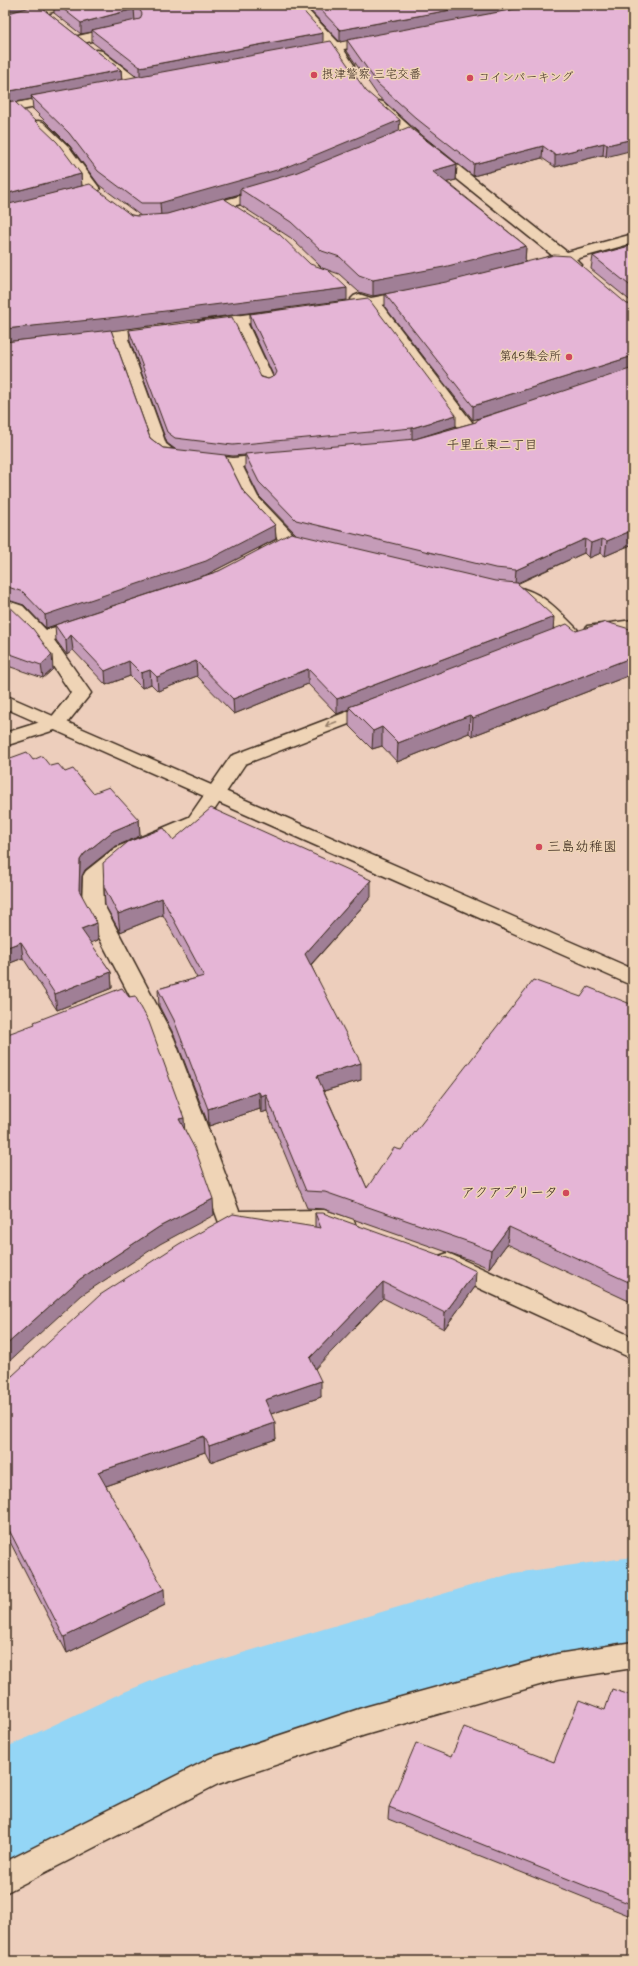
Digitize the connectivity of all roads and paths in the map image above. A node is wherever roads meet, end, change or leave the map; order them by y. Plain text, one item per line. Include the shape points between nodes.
1 (64, 5) edge
2 (296, 5) edge
3 (41, 11) junction
4 (5, 20) edge
5 (53, 21) edge
6 (135, 26) edge
7 (66, 30) edge
8 (389, 37) edge
9 (79, 40) junction
10 (335, 47) junction
11 (297, 54) edge
12 (356, 76) edge
13 (152, 81) edge
14 (136, 84) junction
15 (121, 87) edge
16 (368, 94) edge
17 (74, 96) edge
18 (19, 106) junction
19 (5, 109) edge
20 (411, 135) junction
21 (397, 141) edge
22 (283, 187) edge
23 (56, 199) edge
24 (226, 204) junction
25 (239, 213) edge
26 (190, 214) edge
27 (633, 238) edge
28 (566, 258) junction
29 (528, 267) edge
30 (584, 273) edge
31 (348, 292) dead end
32 (430, 292) edge
33 (372, 303) junction
34 (325, 309) edge
35 (293, 313) edge
36 (238, 320) junction
37 (191, 326) edge
38 (175, 328) edge
39 (120, 336) junction
40 (74, 340) edge
41 (268, 384) edge
42 (469, 430) edge
43 (288, 458) edge
44 (234, 463) junction
45 (254, 558) edge
46 (494, 589) edge
47 (5, 606) edge
48 (102, 618) edge
49 (633, 626) edge
50 (43, 638) junction
51 (5, 701) edge
52 (393, 701) edge
53 (57, 723) junction
54 (5, 740) edge
55 (215, 792) junction
56 (633, 978) edge
57 (137, 989) junction
58 (115, 998) edge
59 (367, 1234) edge
60 (425, 1255) edge
61 (633, 1349) edge
62 (633, 1655) edge
63 (5, 1878) edge

1 - 3 street
2 - 10 street
3 - 4 street
3 - 5 street
6 - 9 street
7 - 9 street
8 - 10 street
9 - 14 street
10 - 11 street
10 - 12 street
13 - 14 street
14 - 15 street
16 - 20 street
17 - 18 street
18 - 19 street
18 - 23 street via 64,150 98,194
20 - 21 street
20 - 28 street
22 - 24 street
24 - 25 street
24 - 26 street
27 - 28 street
28 - 29 street
28 - 30 street
31 - 33 street
32 - 33 street
33 - 34 street
33 - 42 street
35 - 36 street
36 - 37 street
36 - 41 street
38 - 39 street
39 - 40 street
39 - 44 street via 158,446 170,455
43 - 44 street
44 - 45 street via 250,499 297,541
46 - 49 street via 521,592 546,607 562,636
47 - 50 street via 16,610
48 - 50 street
50 - 53 street via 82,693
51 - 53 street
52 -> 55 street via 238,760
53 - 54 street
53 - 55 street
55 - 56 street
55 - 57 street via 196,822 122,853 93,876 94,905
57 - 58 street
57 - 59 street via 163,1038 220,1225 324,1219
60 - 61 street via 461,1268
62 - 63 street via 549,1669 366,1721 211,1772

